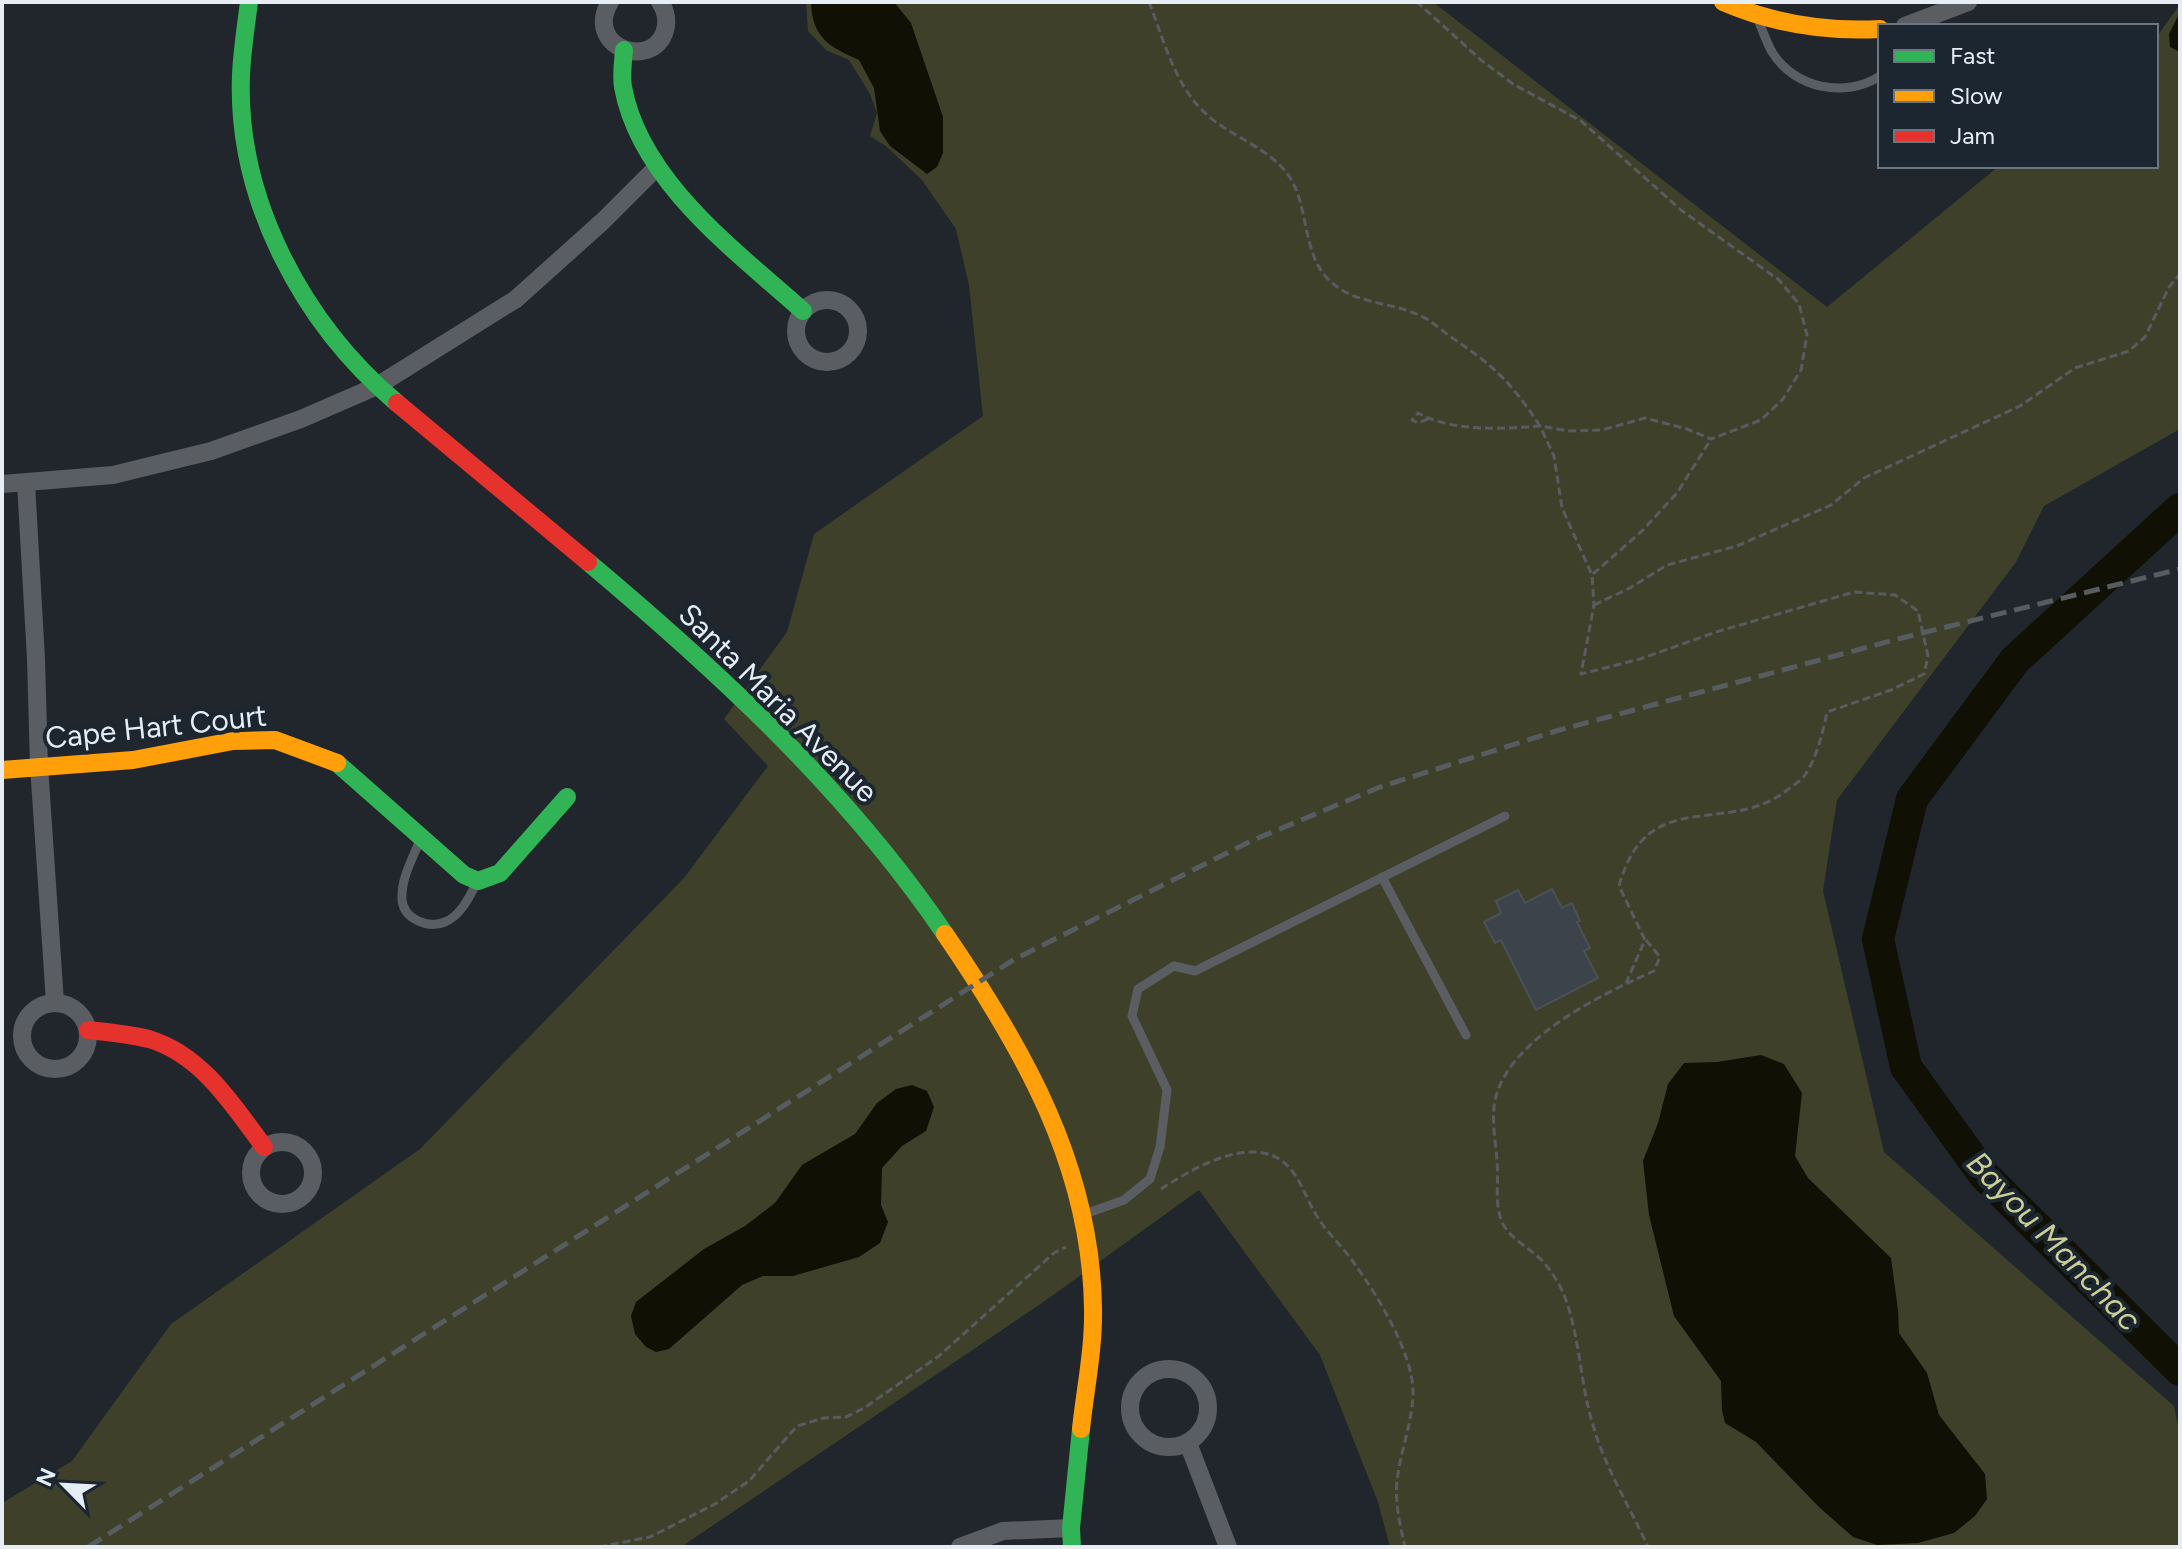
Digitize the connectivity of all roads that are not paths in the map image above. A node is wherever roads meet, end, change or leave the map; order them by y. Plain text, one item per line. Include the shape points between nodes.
1 (249, 2) edge
2 (610, 2) edge
3 (660, 2) edge
4 (1723, 2) edge
5 (1968, 2) edge
6 (1756, 15) junction
7 (1914, 24) edge
8 (1878, 29) edge
9 (624, 50) junction
10 (1878, 77) edge
11 (657, 167) junction
12 (803, 311) dead end
13 (377, 386) junction
14 (26, 483) junction
15 (2, 484) edge
16 (39, 766) junction
17 (2, 770) edge
18 (567, 797) dead end
19 (1505, 816) dead end
20 (422, 836) junction
21 (1382, 877) junction
22 (478, 881) junction
23 (55, 1002) junction
24 (88, 1030) junction
25 (21, 1033) junction
26 (1466, 1035) dead end
27 (2, 1037) edge
28 (264, 1147) dead end
29 (1084, 1214) junction
30 (1188, 1443) junction
31 (1072, 1538) edge
32 (960, 1547) edge
33 (1228, 1547) edge

1 - 13 street, Santa Maria Avenue via 241,77 246,141 261,212 329,331
2 - 9 street via 606,34
3 - 9 street via 666,19 658,42 637,52
4 - 6 street
5 - 7 street
6 - 8 street via 1845,32
6 - 10 lane via 1772,52 1801,79 1842,89
9 - 11 street via 622,86 631,117
11 - 12 street via 692,209
11 - 13 street via 516,299
13 - 14 street via 211,451 113,475
13 - 29 street, Santa Maria Avenue via 655,618 815,771 907,878 1031,1075 1063,1145
14 - 15 street
14 - 16 street
16 - 17 street, Cape Hart Court
16 - 20 street, Cape Hart Court via 133,760 233,741 275,740 336,762
16 - 23 street
18 - 22 street via 500,873
19 - 21 lane
20 - 22 street, Cape Hart Court via 464,875
20 - 22 lane via 404,880 402,902 411,917 425,924 446,922 466,904
21 - 26 lane
21 - 29 lane via 1195,971 1174,966 1138,989 1132,1016 1167,1090 1160,1147 1150,1179 1124,1200
23 - 24 street via 77,1010
23 - 25 street via 32,1011
24 - 25 street via 81,1057 56,1070 31,1060
24 - 28 street via 158,1042 183,1054 208,1076
25 - 27 street
29 - 31 street, Santa Maria Avenue via 1093,1309
30 - 30 street via 1205,1424 1207,1398 1202,1387 1182,1371 1169,1369 1145,1377 1131,1398 1133,1424 1150,1443 1163,1448
30 - 33 street
31 - 32 street via 1003,1531

